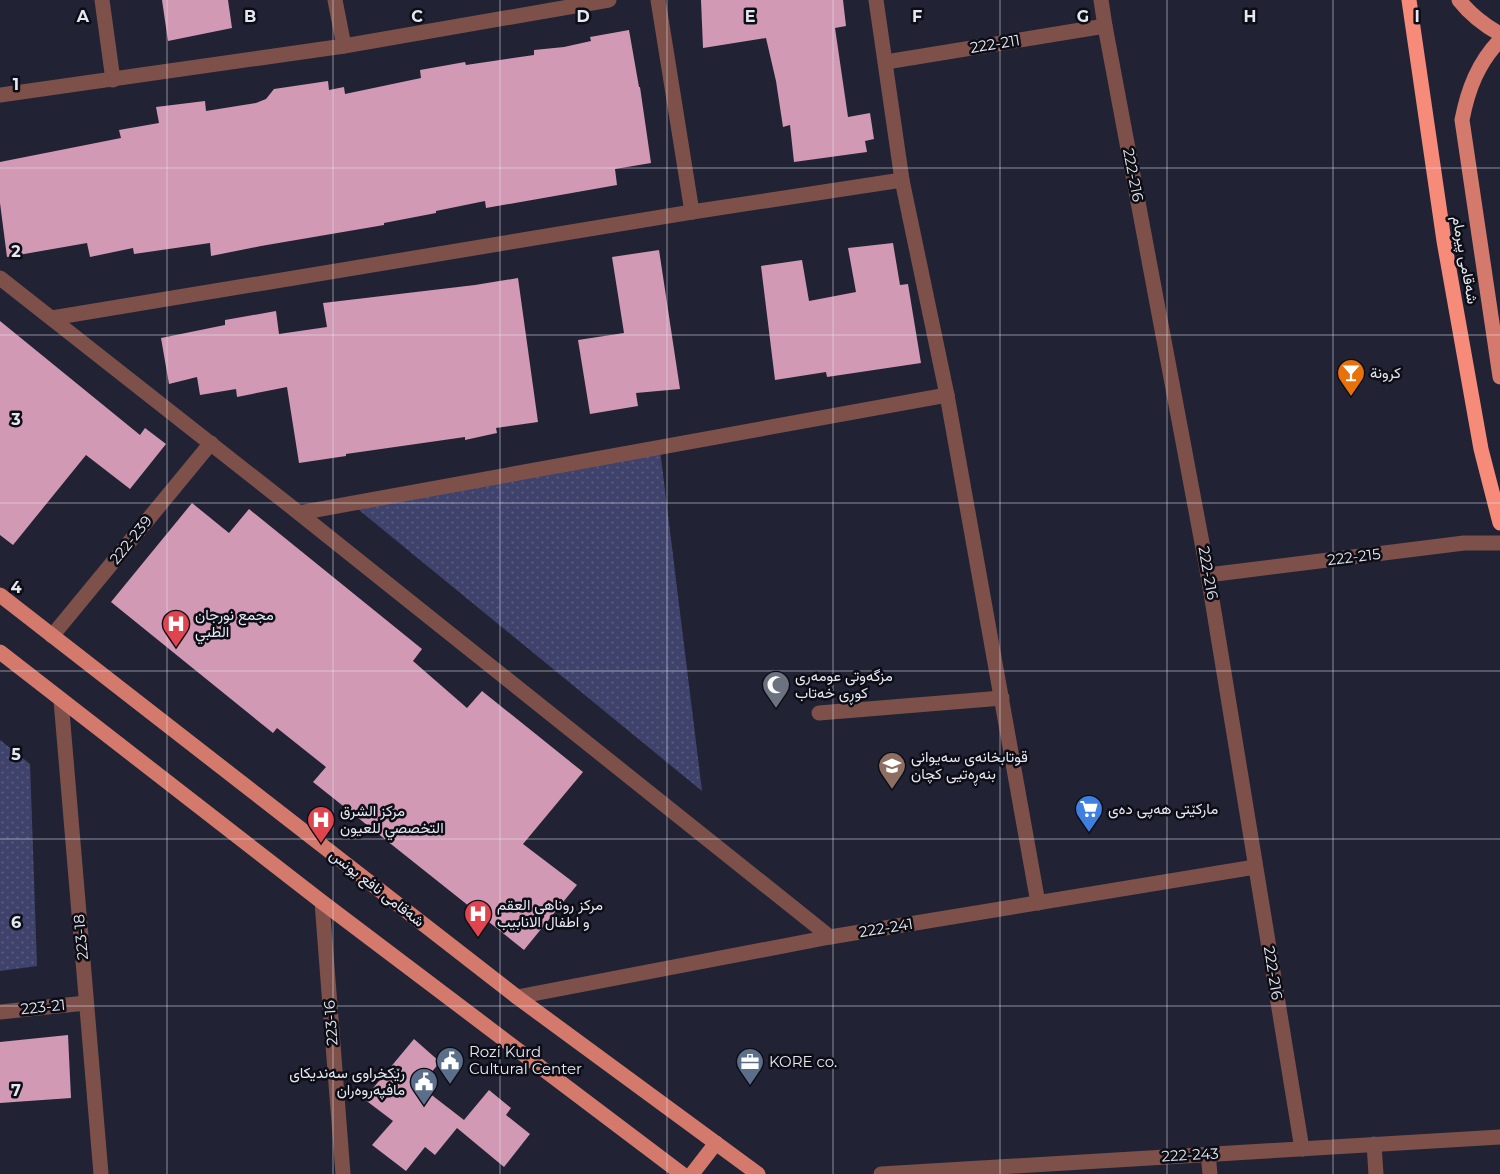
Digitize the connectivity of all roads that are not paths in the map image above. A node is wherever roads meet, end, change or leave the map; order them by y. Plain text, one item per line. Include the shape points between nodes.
1 (102, 0) edge
2 (335, 0) edge
3 (609, 0) edge
4 (658, 0) edge
5 (876, 0) edge
6 (1101, 0) edge
7 (1409, 0) edge
8 (1459, 0) edge
9 (1104, 26) junction
10 (1500, 34) edge
11 (1500, 40) edge
12 (344, 46) junction
13 (886, 62) junction
14 (113, 80) junction
15 (0, 96) edge
16 (902, 180) junction
17 (692, 212) junction
18 (0, 278) edge
19 (52, 318) junction
20 (1500, 377) edge
21 (947, 395) junction
22 (210, 443) junction
23 (299, 512) junction
24 (1500, 523) edge
25 (1500, 543) edge
26 (1208, 575) junction
27 (0, 595) edge
28 (52, 636) junction
29 (0, 652) edge
30 (1002, 698) junction
31 (61, 700) junction
32 (819, 714) dead end
33 (1255, 867) junction
34 (322, 902) junction
35 (1038, 903) junction
36 (830, 937) junction
37 (517, 997) junction
38 (86, 1003) junction
39 (0, 1012) edge
40 (1500, 1137) edge
41 (716, 1143) junction
42 (1374, 1144) junction
43 (1302, 1149) junction
44 (1208, 1154) junction
45 (1032, 1169) edge
46 (100, 1174) edge
47 (343, 1174) edge
48 (682, 1174) edge
49 (692, 1174) edge
50 (758, 1174) edge
51 (881, 1174) edge
52 (1210, 1174) edge
53 (1376, 1174) edge

1 - 14 street
2 - 12 street
3 - 12 street
4 - 17 street
5 - 13 street
6 - 9 street, 222-216
7 - 24 highway, شەقامی پیرمام via 1444,241 1481,449
8 - 10 main road via 1490,29
9 - 13 street, 222-211
9 - 26 street, 222-216
11 - 20 main road via 1471,83 1462,120
12 - 14 street
13 - 16 street
14 - 15 street
16 - 17 street
16 - 21 street
17 - 19 street
18 - 19 street
19 - 22 street
21 - 23 street
21 - 30 street
22 - 23 street
22 - 28 street, 222-239
23 - 36 street
25 - 26 street, 222-215 via 1464,543
26 - 33 street, 222-216
27 - 28 main road, شەقامی نافع یونس
28 - 37 main road, شەقامی نافع یونس
29 - 31 main road
30 - 32 street
30 - 35 street
31 - 34 main road
31 - 38 street, 223-18
33 - 35 street, 222-241
33 - 43 street, 222-216
34 - 47 street, 223-16
34 - 48 main road
35 - 36 street, 222-241
36 - 37 street, 222-241
37 - 41 main road, شەقامی نافع یونس
38 - 39 street, 223-21
38 - 46 street, 223-18
40 - 42 street, 222-243
41 - 49 main road
41 - 50 main road, شەقامی نافع یونس
42 - 43 street, 222-243
42 - 53 street
43 - 44 street, 222-243
44 - 45 street, 222-243
44 - 52 street
45 - 51 street, 222-243

